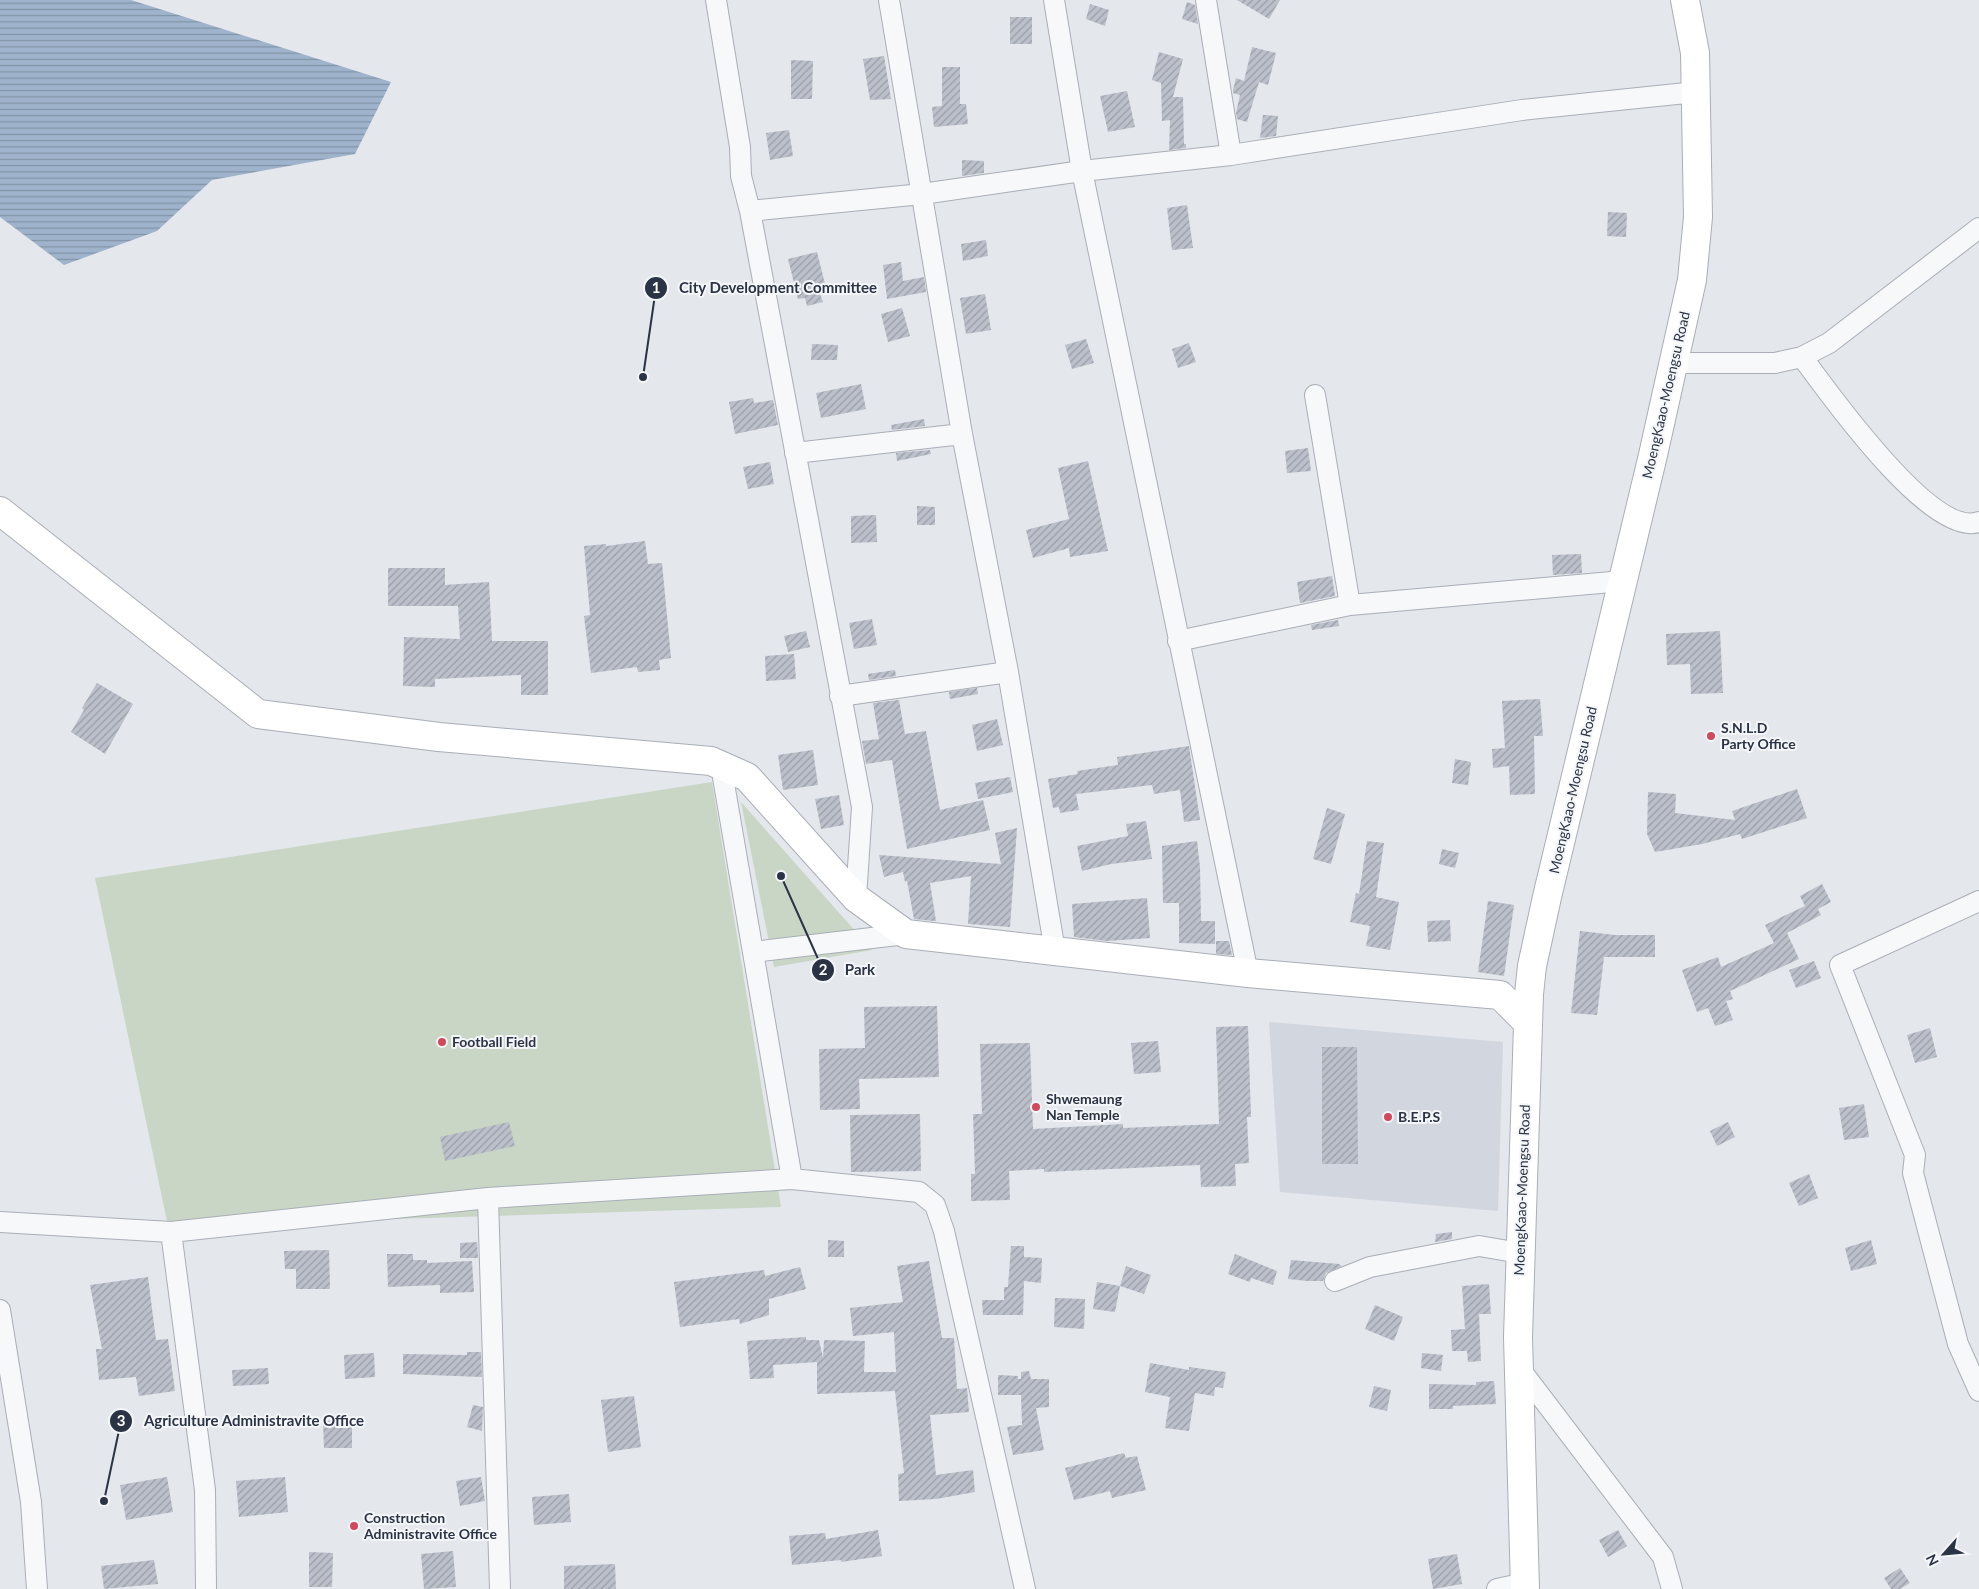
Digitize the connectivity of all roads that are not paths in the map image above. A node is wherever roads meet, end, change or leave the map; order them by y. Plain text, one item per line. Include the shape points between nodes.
1 (716, 0) edge
2 (889, 0) edge
3 (1054, 0) edge
4 (1206, 0) edge
5 (1685, 0) edge
6 (1696, 92) junction
7 (1231, 155) junction
8 (1082, 172) junction
9 (922, 194) junction
10 (750, 212) junction
11 (1979, 228) edge
12 (1802, 357) junction
13 (1674, 363) junction
14 (1314, 394) dead end
15 (962, 434) junction
16 (795, 453) junction
17 (0, 511) edge
18 (1979, 522) edge
19 (1623, 581) junction
20 (1350, 605) junction
21 (1178, 641) junction
22 (1008, 672) junction
23 (840, 696) junction
24 (722, 766) junction
25 (856, 898) junction
26 (1979, 902) edge
27 (906, 934) junction
28 (1056, 951) junction
29 (753, 952) junction
30 (1532, 966) junction
31 (1248, 973) junction
32 (1500, 995) junction
33 (1528, 1022) junction
34 (792, 1179) junction
35 (488, 1198) junction
36 (0, 1222) edge
37 (171, 1232) junction
38 (1520, 1253) junction
39 (1335, 1281) dead end
40 (0, 1310) edge
41 (1520, 1369) junction
42 (1979, 1391) edge
43 (1525, 1586) edge
44 (37, 1589) edge
45 (206, 1589) edge
46 (500, 1589) edge
47 (1025, 1589) edge
48 (1498, 1589) edge
49 (1672, 1589) edge

1 - 10 street via 740,147 741,176
2 - 9 street
3 - 8 street
4 - 7 street
5 - 6 main road, MoengKaao-Moengsu Road via 1695,53
6 - 7 street via 1522,110
6 - 13 main road, MoengKaao-Moengsu Road via 1698,217 1692,280
7 - 8 street
8 - 9 street
8 - 21 street
9 - 10 street
9 - 15 street
10 - 16 street
11 - 12 street via 1829,343
12 - 13 street via 1776,363
12 - 18 street via 1870,443 1919,496 1941,514 1972,524
13 - 19 main road, MoengKaao-Moengsu Road
14 - 20 street
15 - 16 street
15 - 22 street
16 - 23 street
17 - 24 main road via 258,714 439,737 711,761
19 - 20 street
19 - 30 main road, MoengKaao-Moengsu Road
20 - 21 street
21 - 31 street
22 - 23 street
22 - 28 street
23 - 25 street via 862,807
24 - 25 main road via 747,777
24 - 29 street
25 - 27 main road
26 - 42 street via 1840,965 1915,1155 1913,1173 1958,1344
27 - 28 main road
27 - 29 street
28 - 31 main road
29 - 34 street
30 - 32 main road
30 - 33 main road, MoengKaao-Moengsu Road
31 - 32 main road
32 - 33 main road
33 - 38 main road, MoengKaao-Moengsu Road
34 - 35 street
34 - 47 street via 919,1192 935,1205 944,1231
35 - 37 street
35 - 46 street
36 - 37 street
37 - 45 street via 205,1490
38 - 39 street via 1479,1246 1370,1267
38 - 41 main road, MoengKaao-Moengsu Road
40 - 44 street via 30,1502
41 - 43 main road, MoengKaao-Moengsu Road
41 - 49 street via 1662,1557
43 - 48 street

